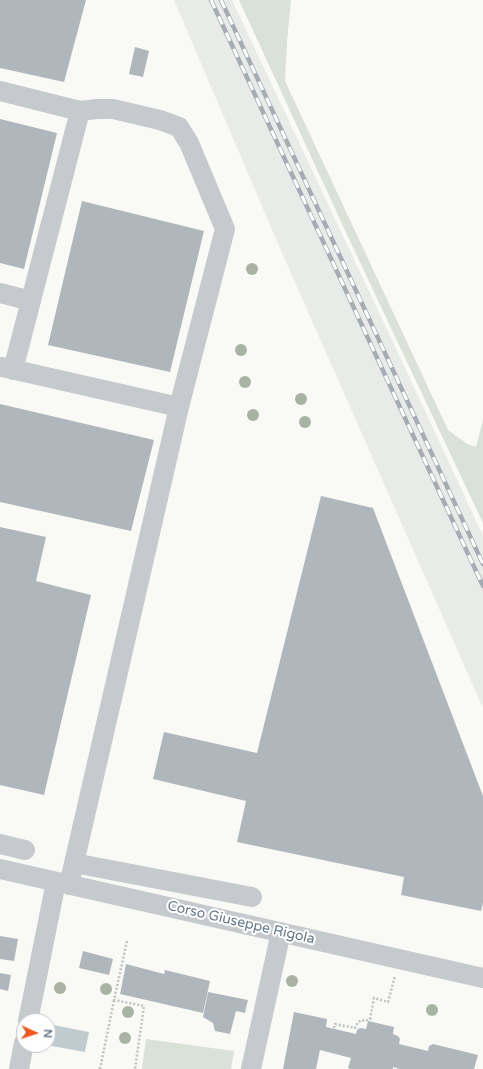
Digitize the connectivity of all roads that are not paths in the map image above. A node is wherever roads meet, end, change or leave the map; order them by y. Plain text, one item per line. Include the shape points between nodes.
1 (0, 91) edge
2 (80, 111) junction
3 (0, 293) edge
4 (31, 301) junction
5 (7, 368) edge
6 (179, 407) junction
7 (0, 844) edge
8 (25, 850) dead end
9 (74, 863) junction
10 (0, 869) edge
11 (62, 883) junction
12 (252, 897) dead end
13 (280, 932) junction
14 (483, 978) edge
15 (30, 1013) edge
16 (22, 1053) edge
17 (19, 1069) edge
18 (251, 1069) edge

1 - 2 street
2 - 4 street
2 - 6 street via 113,109 179,127 189,143 226,229
3 - 4 street
4 - 5 street
5 - 6 street
6 - 9 street
7 - 8 street
9 - 11 street
9 - 12 street
10 - 11 street, Corso Giuseppe Rigola
11 - 13 street, Corso Giuseppe Rigola
11 - 15 street
13 - 14 street, Corso Giuseppe Rigola
13 - 18 street
16 - 17 street

